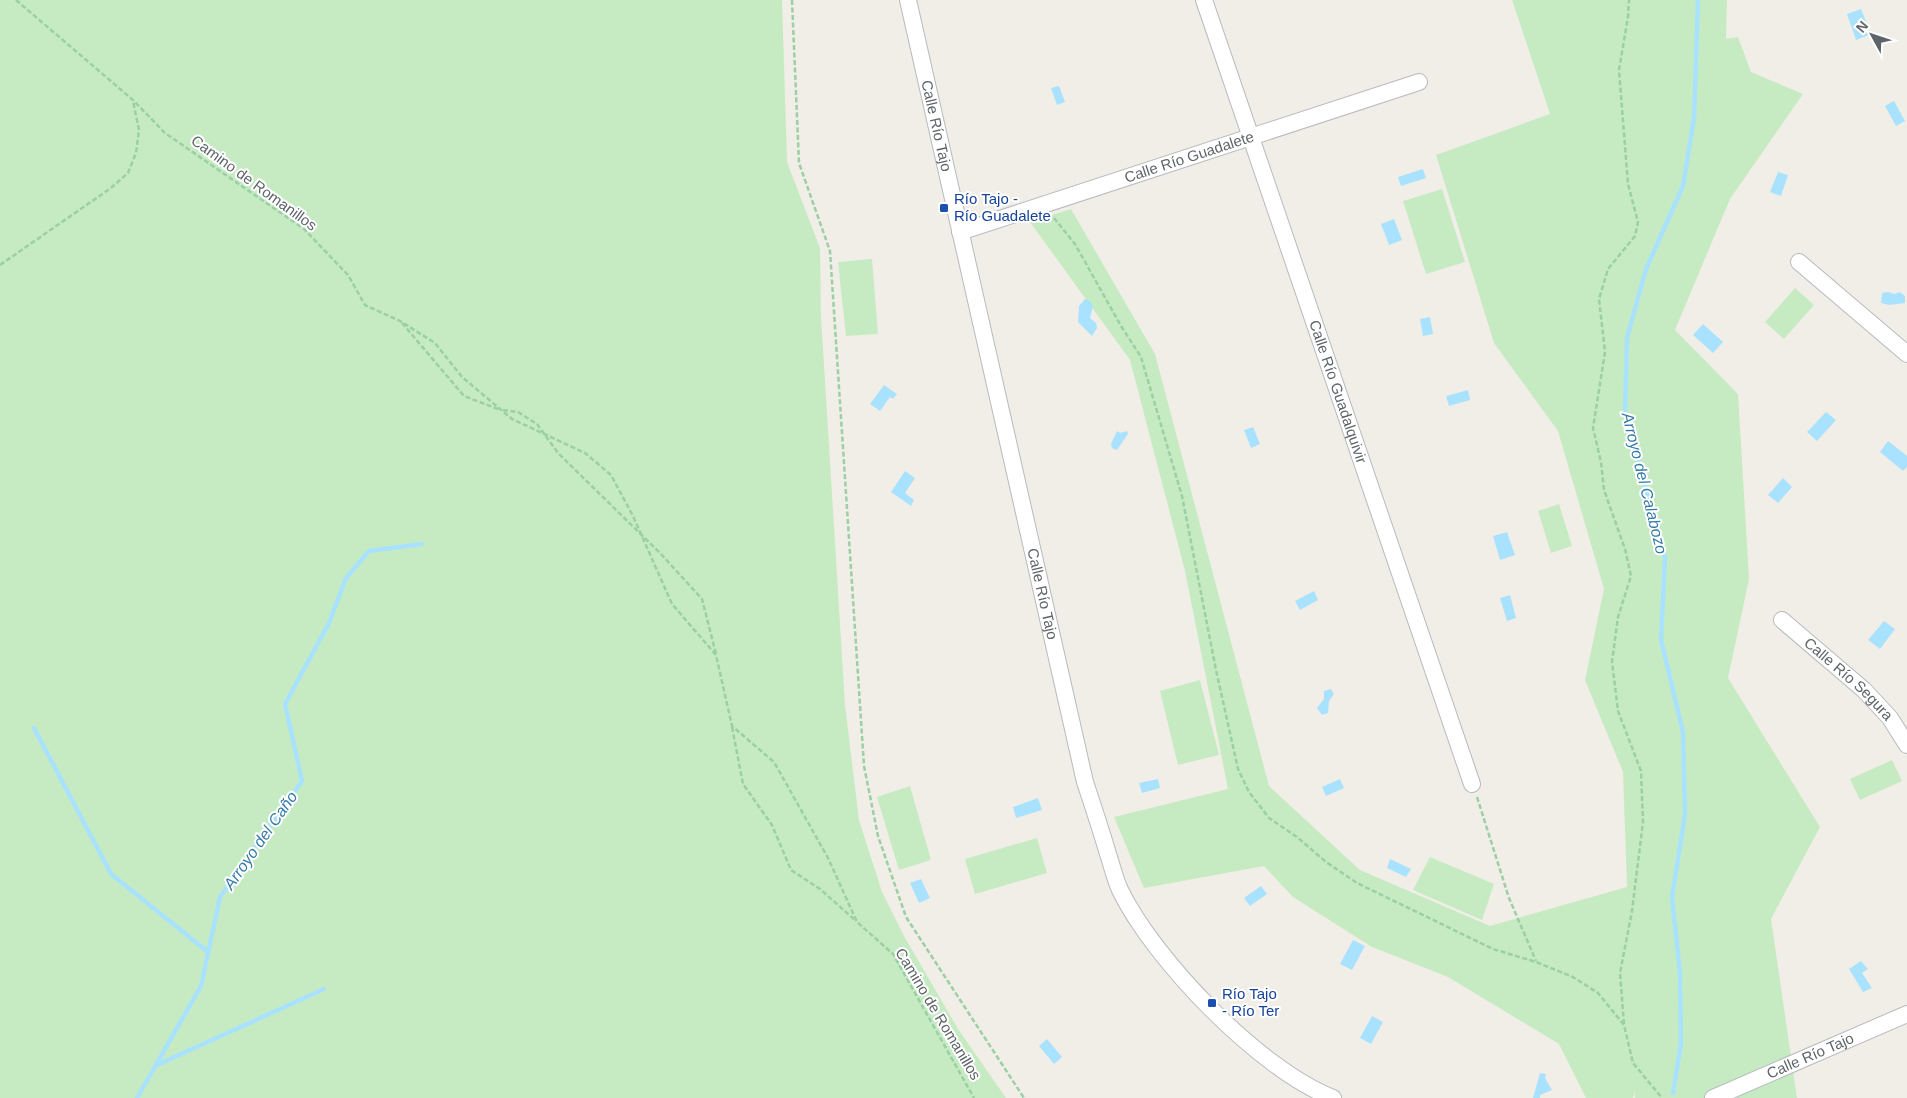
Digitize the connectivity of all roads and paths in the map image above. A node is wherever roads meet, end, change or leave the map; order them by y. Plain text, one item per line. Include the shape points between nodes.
1 (16, 0) edge
2 (792, 0) edge
3 (908, 0) edge
4 (1204, 0) edge
5 (1629, 0) edge
6 (1419, 82) dead end
7 (133, 100) junction
8 (1252, 137) junction
9 (1043, 205) junction
10 (960, 232) junction
11 (1799, 262) dead end
12 (0, 265) edge
13 (400, 321) junction
14 (1907, 354) edge
15 (501, 410) junction
16 (544, 434) junction
17 (642, 536) junction
18 (1782, 620) dead end
19 (716, 655) junction
20 (732, 726) junction
21 (1907, 745) edge
22 (1472, 784) joint
23 (857, 922) junction
24 (1536, 962) junction
25 (1907, 1014) edge
26 (1624, 1025) junction
27 (974, 1098) edge
28 (1024, 1098) edge
29 (1333, 1098) edge
30 (1662, 1098) edge
31 (1714, 1098) edge

1 - 7 path, Camino de Romanillos
2 - 28 path via 799,163 830,251 864,766 878,836 906,917
3 - 10 street, Calle Río Tajo
4 - 8 street, Calle Río Guadalquivir
5 - 26 path via 1618,70 1628,184 1638,222 1635,236 1608,269 1599,300 1605,352 1593,428 1604,490 1631,576 1618,617 1612,662 1618,711 1641,771 1643,822 1632,911 1620,972
6 - 8 street, Calle Río Guadalete
7 - 12 path via 139,130 136,153 128,172 112,188
7 - 13 path, Camino de Romanillos via 165,133 304,229 348,275 365,305
8 - 9 street, Calle Río Guadalete
8 - 22 street, Calle Río Guadalquivir
9 - 10 street, Calle Río Guadalete
9 - 24 path via 1075,244 1142,357 1182,496 1238,769 1249,792 1269,818 1357,883 1493,949
10 - 29 street, Calle Río Tajo via 1085,782 1120,890 1152,940 1203,1000 1255,1050
11 - 14 street
13 - 15 path, Camino de Romanillos via 435,343 462,377
13 - 15 path via 464,396
15 - 16 path, Camino de Romanillos
15 - 16 path via 518,412
16 - 17 path via 558,453
16 - 17 path, Camino de Romanillos via 585,453 611,475
17 - 19 path, Camino de Romanillos via 672,604
17 - 19 path via 702,599
18 - 21 street, Calle Río Segura via 1864,690 1890,718
19 - 20 path, Camino de Romanillos
20 - 23 path, Camino de Romanillos via 774,762 828,858
20 - 23 path via 743,784 772,825 791,870 820,889
22 - 24 path via 1518,921
23 - 27 path, Camino de Romanillos via 893,954
24 - 26 path via 1573,977 1598,993
25 - 31 street, Calle Río Tajo
26 - 30 path via 1633,1063

